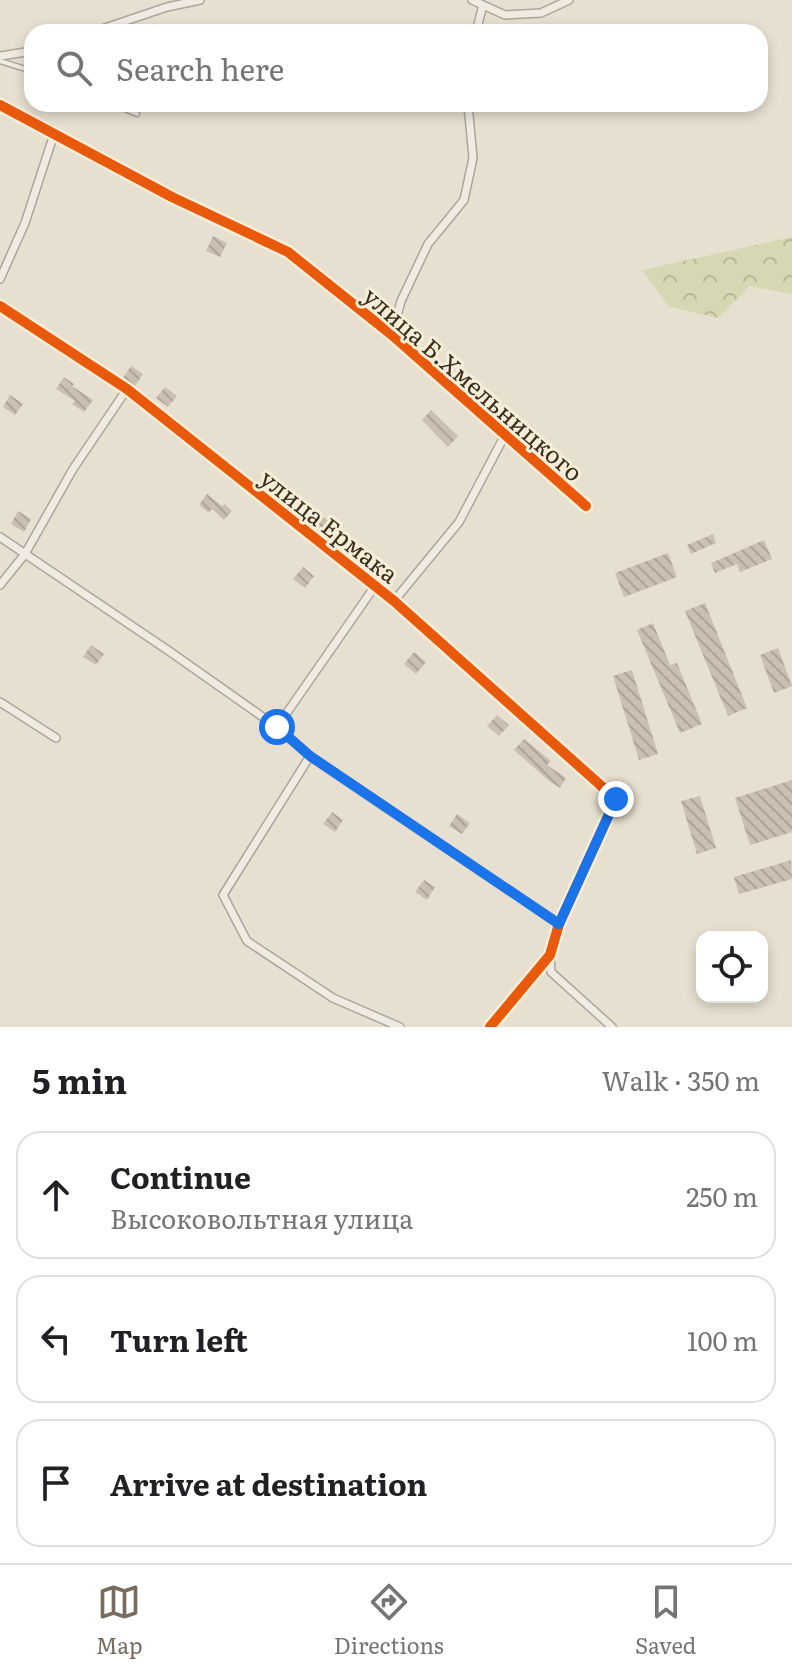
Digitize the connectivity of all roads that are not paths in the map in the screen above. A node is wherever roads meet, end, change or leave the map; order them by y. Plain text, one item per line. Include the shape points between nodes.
1 (200, 0) edge
2 (472, 0) edge
3 (569, 0) edge
4 (483, 5) junction
5 (117, 24) edge
6 (478, 24) edge
7 (24, 53) edge
8 (0, 59) edge
9 (24, 68) edge
10 (0, 105) edge
11 (132, 112) edge
12 (468, 112) edge
13 (137, 114) dead end
14 (54, 134) junction
15 (0, 279) edge
16 (0, 306) edge
17 (392, 335) junction
18 (127, 389) junction
19 (505, 435) junction
20 (586, 506) dead end
21 (0, 537) edge
22 (25, 554) junction
23 (0, 585) edge
24 (375, 586) junction
25 (394, 601) junction
26 (0, 702) edge
27 (277, 727) junction
28 (56, 738) dead end
29 (310, 756) junction
30 (559, 924) junction
31 (550, 955) junction
32 (400, 1027) edge
33 (490, 1027) edge
34 (612, 1027) edge

1 - 5 street
2 - 4 street
3 - 4 street via 541,13 505,15
4 - 6 street
7 - 8 street
8 - 9 lane
10 - 14 street, улица Б.Хмельницкого
11 - 13 lane
12 - 17 street via 473,158 464,200 428,244 401,301
14 - 15 street
14 - 17 street, улица Б.Хмельницкого via 288,252
16 - 18 street, улица Ермака
17 - 19 street, улица Б.Хмельницкого
18 - 22 street
18 - 24 street, улица Ермака
19 - 20 street, улица Б.Хмельницкого
19 - 25 street via 459,522
21 - 22 street
22 - 23 street
22 - 27 street
24 - 25 street, улица Ермака
24 - 27 street
25 - 30 street, улица Ермака via 616,799
26 - 28 street
27 - 29 street
29 - 30 street
29 - 32 street via 223,895 247,941 333,998
30 - 31 street
31 - 33 street
31 - 34 street via 551,972

